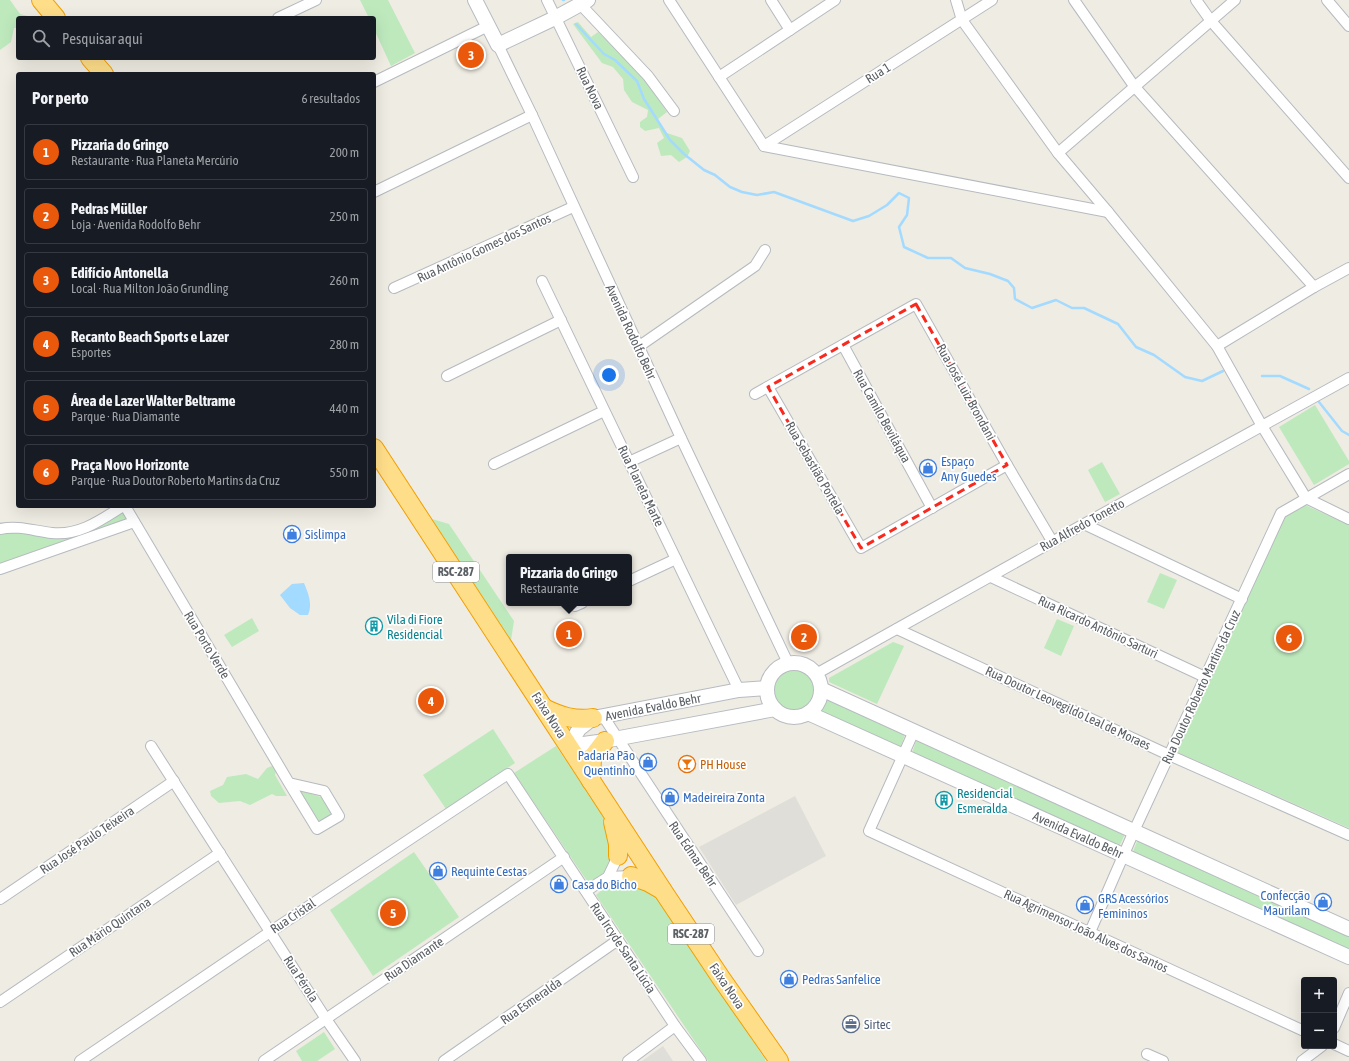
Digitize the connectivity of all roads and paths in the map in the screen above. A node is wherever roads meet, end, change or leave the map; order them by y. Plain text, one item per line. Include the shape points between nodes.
1 (41, 0) edge
2 (316, 0) edge
3 (476, 0) edge
4 (548, 0) edge
5 (669, 0) edge
6 (771, 0) edge
7 (835, 0) edge
8 (956, 0) edge
9 (992, 0) edge
10 (1074, 0) edge
11 (1196, 0) edge
12 (1234, 0) edge
13 (1326, 0) edge
14 (584, 2) edge
15 (54, 16) edge
16 (282, 16) edge
17 (555, 18) junction
18 (962, 20) junction
19 (1211, 21) junction
20 (488, 26) junction
21 (1349, 26) edge
22 (790, 30) junction
23 (498, 45) junction
24 (92, 60) edge
25 (102, 72) edge
26 (719, 77) junction
27 (376, 81) edge
28 (1134, 86) junction
29 (674, 111) dead end
30 (532, 115) junction
31 (764, 146) junction
32 (1058, 153) junction
33 (633, 176) dead end
34 (1349, 178) edge
35 (376, 191) edge
36 (573, 207) junction
37 (1108, 212) junction
38 (765, 250) dead end
39 (1349, 268) edge
40 (542, 281) dead end
41 (1314, 287) junction
42 (394, 288) dead end
43 (561, 320) junction
44 (843, 345) junction
45 (1217, 346) junction
46 (638, 348) junction
47 (447, 376) dead end
48 (1349, 378) edge
49 (768, 387) junction
50 (755, 394) dead end
51 (604, 410) junction
52 (1262, 426) junction
53 (680, 438) junction
54 (376, 451) edge
55 (629, 462) junction
56 (494, 464) dead end
57 (1007, 465) junction
58 (1349, 474) edge
59 (1306, 498) junction
60 (120, 508) edge
61 (125, 508) edge
62 (932, 508) junction
63 (1349, 519) edge
64 (134, 522) junction
65 (1084, 524) junction
66 (0, 529) edge
67 (1052, 541) junction
68 (676, 559) junction
69 (0, 570) edge
70 (991, 577) junction
71 (632, 580) edge
72 (1242, 599) junction
73 (897, 629) junction
74 (788, 663) junction
75 (816, 674) junction
76 (1205, 677) junction
77 (767, 688) junction
78 (821, 689) junction
79 (739, 690) junction
80 (544, 708) junction
81 (775, 709) junction
82 (808, 713) junction
83 (598, 717) junction
84 (914, 731) junction
85 (611, 740) junction
86 (152, 746) dead end
87 (569, 746) junction
88 (1169, 755) junction
89 (903, 756) junction
90 (508, 774) joint
91 (174, 781) junction
92 (591, 781) junction
93 (289, 783) junction
94 (611, 811) junction
95 (1134, 831) junction
96 (1349, 835) edge
97 (220, 853) junction
98 (1123, 855) junction
99 (618, 856) junction
100 (640, 856) junction
101 (564, 858) junction
102 (631, 876) junction
103 (608, 878) junction
104 (662, 890) junction
105 (586, 891) junction
106 (0, 900) edge
107 (1349, 929) edge
108 (270, 932) junction
109 (1090, 932) junction
110 (618, 940) junction
111 (758, 951) dead end
112 (1349, 957) edge
113 (1349, 994) edge
114 (0, 1002) edge
115 (326, 1019) junction
116 (1337, 1021) edge
117 (675, 1026) junction
118 (1301, 1030) edge
119 (1337, 1045) edge
120 (1318, 1049) edge
121 (1349, 1051) edge
122 (1147, 1054) dead end
123 (777, 1060) edge
124 (80, 1061) edge
125 (264, 1061) edge
126 (355, 1061) edge
127 (444, 1061) edge
128 (628, 1061) edge
129 (701, 1061) edge
130 (1163, 1061) edge
131 (1302, 1061) edge

1 - 15 highway
2 - 16 street
3 - 20 street, Avenida Rodolfo Behr
4 - 17 street, Rua Nova
5 - 26 street
6 - 22 street
7 - 22 street
8 - 18 street
9 - 18 street, Rua 1
10 - 28 street
11 - 19 street
12 - 19 street
13 - 21 street
14 - 17 street
14 - 29 street via 648,76
17 - 23 street
17 - 33 street, Rua Nova
18 - 31 street, Rua 1
18 - 32 street
19 - 28 street
19 - 34 street
20 - 23 street, Avenida Rodolfo Behr
20 - 27 street
22 - 26 street
23 - 30 street, Avenida Rodolfo Behr
24 - 25 highway
26 - 31 street
28 - 32 street
28 - 41 street
30 - 35 street
30 - 36 street, Avenida Rodolfo Behr
31 - 37 street
32 - 37 street
36 - 42 street, Rua Antônio Gomes dos Santos
36 - 46 street, Avenida Rodolfo Behr
37 - 45 street
38 - 46 street via 755,266
39 - 41 street
40 - 43 street, Rua Planeta Marte
41 - 45 street
43 - 47 street
43 - 51 street, Rua Planeta Marte
44 - 49 street
44 - 57 street, Rua José Luiz Brondani via 916,304
44 - 62 street, Rua Camilo Beviláqua
45 - 52 street
46 - 53 street, Avenida Rodolfo Behr
48 - 52 street, Rua Alfredo Tonetto
49 - 50 street
49 - 62 street, Rua Sebastião Portela via 861,548
51 - 55 street, Rua Planeta Marte
51 - 56 street
52 - 59 street
52 - 65 street, Rua Alfredo Tonetto
53 - 55 street
53 - 74 street, Avenida Rodolfo Behr
54 - 80 highway, Faixa Nova / RSC-287
55 - 68 street, Rua Planeta Marte
57 - 62 street
57 - 67 street, Rua José Luiz Brondani
58 - 59 street, Rua Doutor Roberto Martins da Cruz
59 - 63 street
59 - 72 street, Rua Doutor Roberto Martins da Cruz via 1282,513
60 - 66 street via 83,529 68,533 22,528
61 - 64 street, Rua Porto Verde
64 - 69 street
64 - 93 street, Rua Porto Verde
65 - 67 street, Rua Alfredo Tonetto
65 - 72 street
67 - 70 street, Rua Alfredo Tonetto
68 - 71 street
68 - 79 street, Rua Planeta Marte
70 - 73 street, Rua Alfredo Tonetto
70 - 76 street, Rua Ricardo Antônio Sarturi
72 - 76 street, Rua Doutor Roberto Martins da Cruz
73 - 75 street, Rua Alfredo Tonetto
73 - 88 street, Rua Doutor Leovegildo Leal de Moraes
74 - 75 street via 798,663
74 - 77 street via 778,668 770,677
75 - 78 street
76 - 88 street, Rua Doutor Roberto Martins da Cruz
77 - 79 street, Avenida Evaldo Behr
77 - 81 street via 769,700
78 - 82 street via 820,698
78 - 84 street, Avenida Evaldo Behr
79 - 83 street, Avenida Evaldo Behr
80 - 83 highway via 562,716 582,720
80 - 87 highway, Faixa Nova / RSC-287
81 - 82 street via 785,715 796,717
81 - 85 street, Avenida Evaldo Behr
82 - 89 street, Avenida Evaldo Behr
83 - 85 street, Rua Edmar Behr
83 - 87 street, Avenida Evaldo Behr via 579,729
84 - 89 street
84 - 95 street, Avenida Evaldo Behr
85 - 87 street, Avenida Evaldo Behr
85 - 92 highway via 592,758
85 - 111 street, Rua Edmar Behr
86 - 91 street, Rua Pérola
87 - 92 highway, Faixa Nova / RSC-287
88 - 95 street, Rua Doutor Roberto Martins da Cruz
88 - 96 street, Rua Doutor Leovegildo Leal de Moraes
89 - 98 street, Avenida Evaldo Behr
89 - 109 street, Rua Agrimensor João Alves dos Santos via 869,831
90 - 101 street, Rua Ircyde Santa Lúcia
90 - 108 street, Rua Cristal
91 - 97 street, Rua Pérola
91 - 106 street, Rua José Paulo Teixeira
92 - 94 highway, Faixa Nova / RSC-287
93 - 93 street, Rua Porto Verde via 317,829 339,816 324,790
94 - 99 highway
94 - 100 highway, Faixa Nova / RSC-287
95 - 98 street, Rua Doutor Roberto Martins da Cruz
95 - 107 street, Avenida Evaldo Behr
97 - 108 street, Rua Pérola
97 - 114 street, Rua Mário Quintana
98 - 109 street, Rua Doutor Roberto Martins da Cruz
98 - 112 street, Avenida Evaldo Behr
99 - 100 street via 632,852
99 - 103 street
100 - 102 street via 638,870
100 - 104 highway, Faixa Nova / RSC-287
101 - 105 street, Rua Ircyde Santa Lúcia
101 - 115 street, Rua Diamante
102 - 103 street
102 - 104 highway
103 - 105 street
104 - 123 highway, Faixa Nova / RSC-287
105 - 110 street, Rua Ircyde Santa Lúcia
108 - 115 street, Rua Pérola
108 - 124 street, Rua Cristal
109 - 118 street, Rua Agrimensor João Alves dos Santos
110 - 117 street, Rua Ircyde Santa Lúcia
110 - 127 street, Rua Esmeralda
113 - 116 street
115 - 125 street, Rua Diamante
115 - 126 street, Rua Pérola
117 - 128 street
117 - 129 street, Rua Ircyde Santa Lúcia
119 - 121 street
120 - 131 street
122 - 130 street

